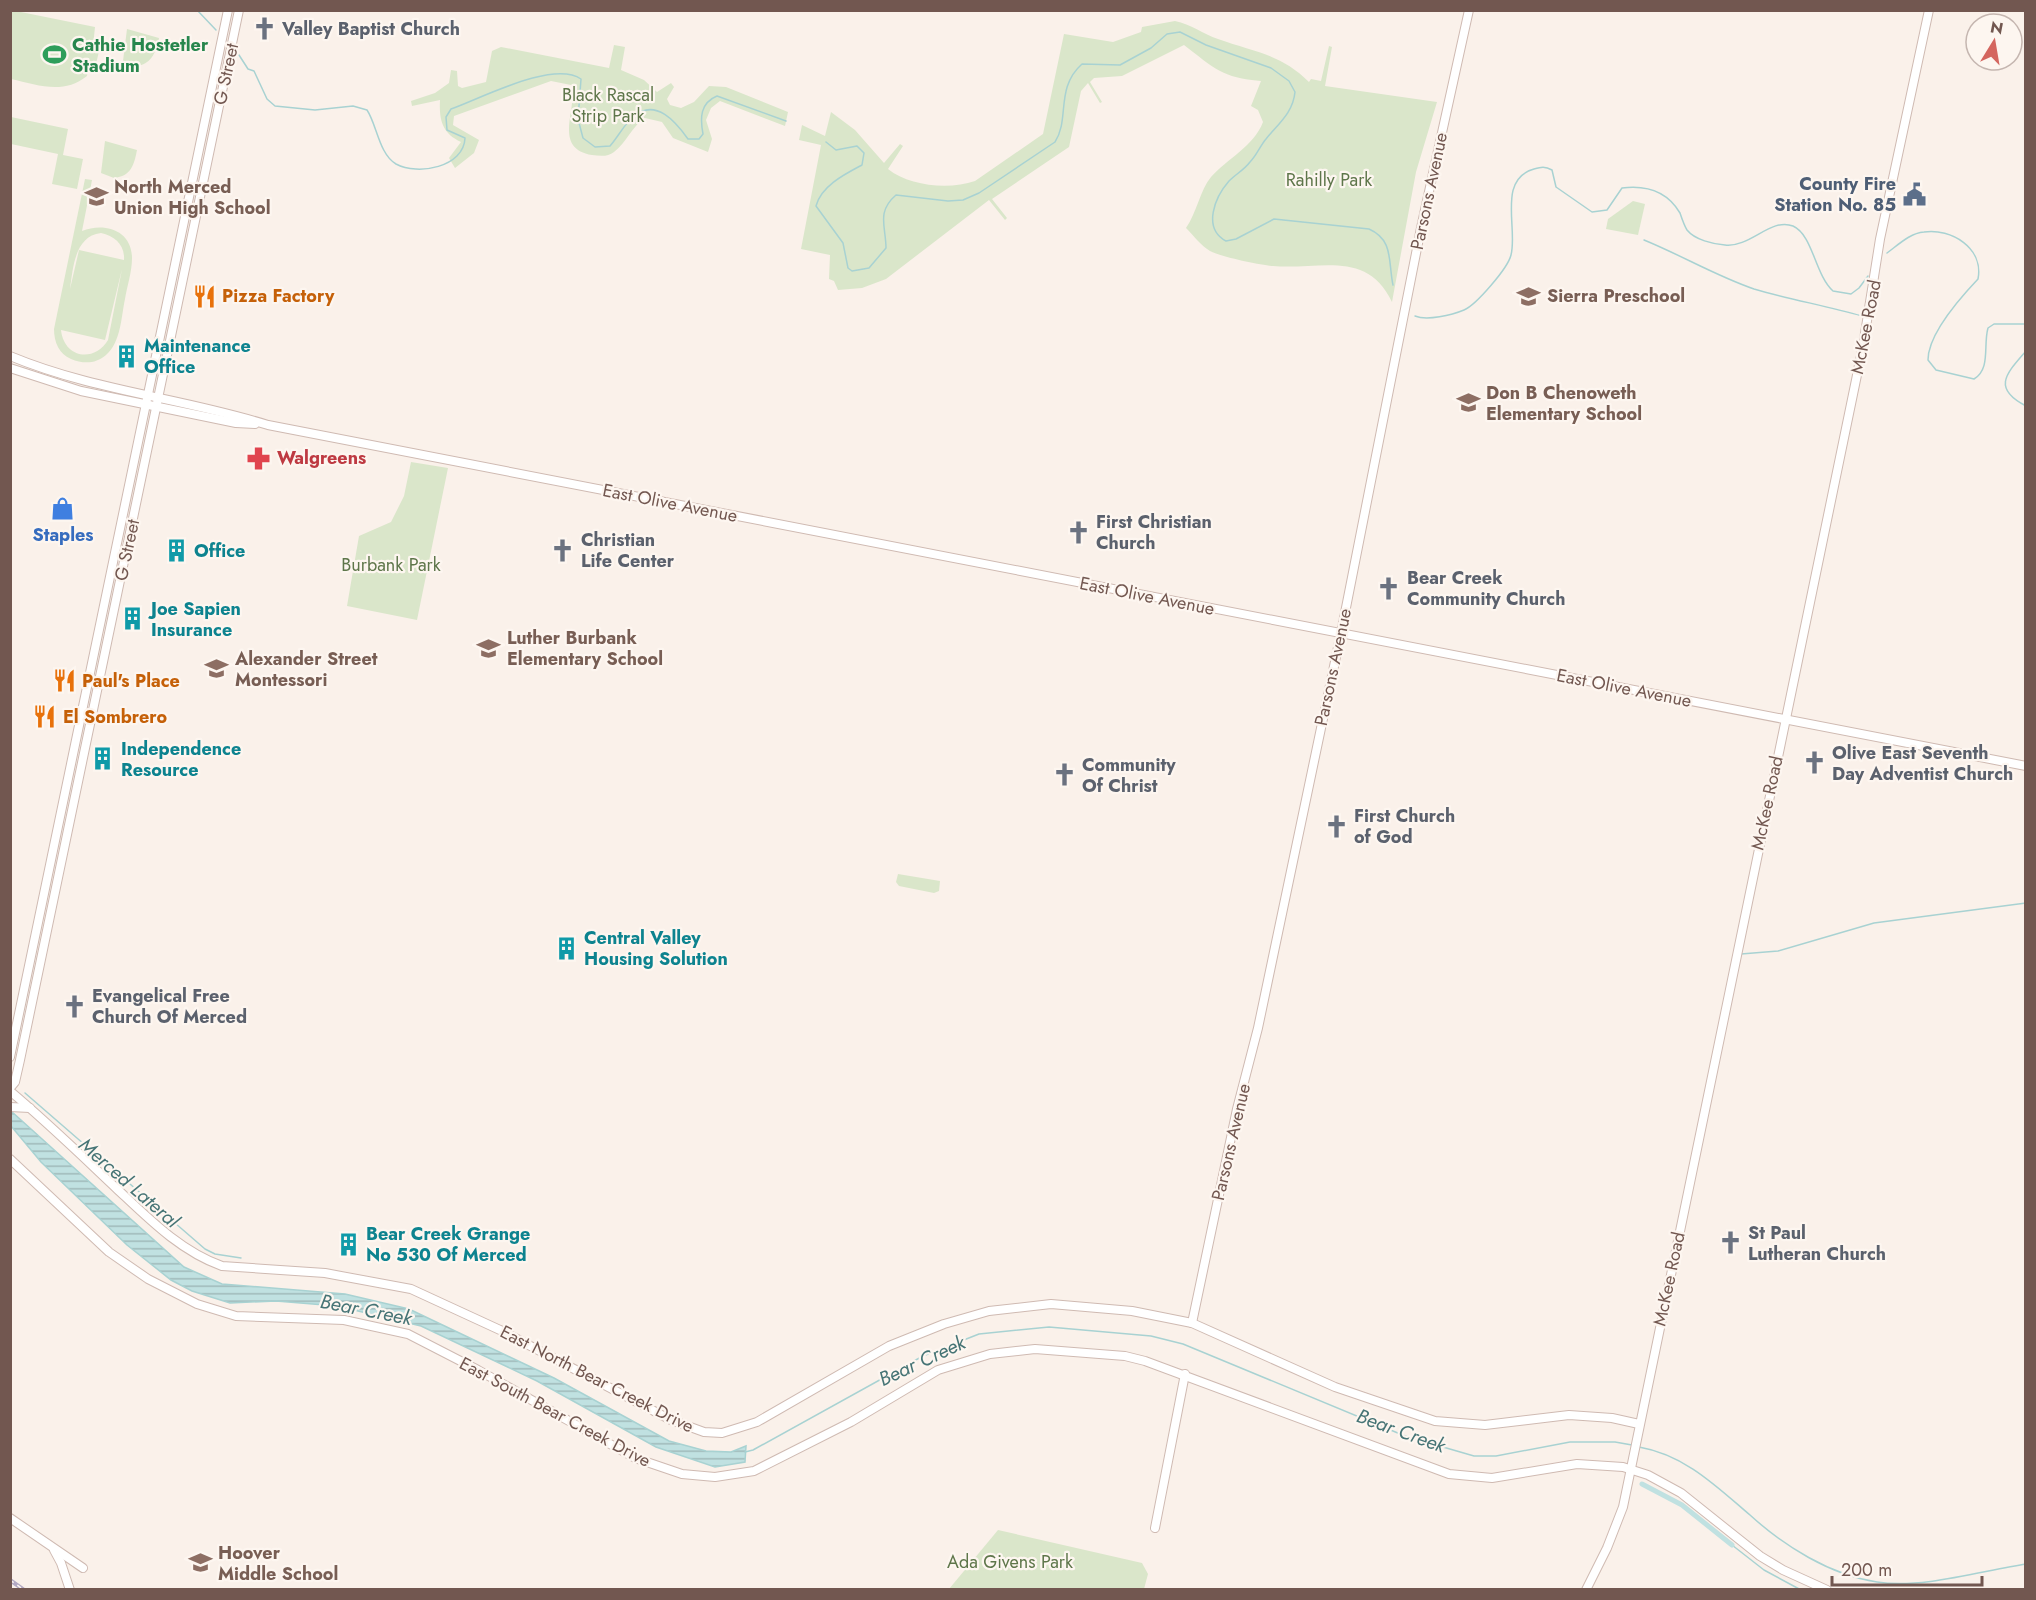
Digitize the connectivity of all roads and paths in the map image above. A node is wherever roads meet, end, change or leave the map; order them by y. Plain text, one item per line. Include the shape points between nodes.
1 (228, 10) edge
2 (239, 10) edge
3 (1469, 10) edge
4 (1929, 10) edge
5 (174, 266) junction
6 (186, 268) junction
7 (10, 357) edge
8 (10, 368) edge
9 (63, 376) junction
10 (33, 377) junction
11 (147, 396) junction
12 (159, 398) junction
13 (145, 405) junction
14 (157, 408) junction
15 (268, 425) junction
16 (1341, 633) junction
17 (1784, 718) junction
18 (2025, 765) edge
19 (10, 1056) edge
20 (10, 1090) edge
21 (13, 1107) edge
22 (30, 1108) junction
23 (10, 1158) edge
24 (1192, 1323) junction
25 (1185, 1374) junction
26 (1639, 1427) junction
27 (1631, 1464) junction
28 (10, 1518) edge
29 (1155, 1528) dead end
30 (48, 1545) junction
31 (83, 1568) dead end
32 (70, 1590) edge
33 (1586, 1590) edge
34 (1827, 1590) edge

1 - 5 street, G Street
2 - 6 street, G Street
3 - 16 street, Parsons Avenue via 1421,228
4 - 17 street, McKee Road
5 - 6 street
5 - 11 street, G Street
6 - 12 street, G Street
7 - 9 street
8 - 10 street, East Olive Avenue
9 - 10 street via 39,373
9 - 11 street, East Olive Avenue
10 - 13 street, East Olive Avenue
11 - 12 street, East Olive Avenue
11 - 13 street, G Street
12 - 14 street, G Street
12 - 15 street, East Olive Avenue
13 - 14 street, East Olive Avenue
13 - 19 street, G Street
14 - 15 street, East Olive Avenue
14 - 20 street, G Street via 20,1060
15 - 16 street, East Olive Avenue
16 - 17 street, East Olive Avenue
16 - 24 street, Parsons Avenue
17 - 18 street, East Olive Avenue
17 - 26 street, McKee Road
20 - 22 street, East North Bear Creek Drive
21 - 22 street
22 - 24 street, East North Bear Creek Drive via 144,1213 207,1261 233,1268 367,1279 411,1289 500,1330 671,1420 704,1432 722,1432 757,1422 889,1346 989,1311 1072,1304
23 - 25 street, East South Bear Creek Drive via 109,1252 134,1271 197,1304 236,1316 344,1320 408,1334 635,1458 682,1474 715,1478 754,1471 851,1422 938,1370 990,1354 1035,1349 1114,1355
24 - 26 street, East North Bear Creek Drive via 1335,1387 1436,1421 1485,1425 1569,1415 1612,1418
25 - 27 street, East South Bear Creek Drive via 1449,1473 1492,1478 1577,1464
25 - 29 street
26 - 27 street, McKee Road
27 - 33 street, McKee Road via 1616,1528
27 - 34 street, East South Bear Creek Drive via 1681,1493 1760,1556
28 - 30 street
30 - 31 street
30 - 32 street via 61,1563

